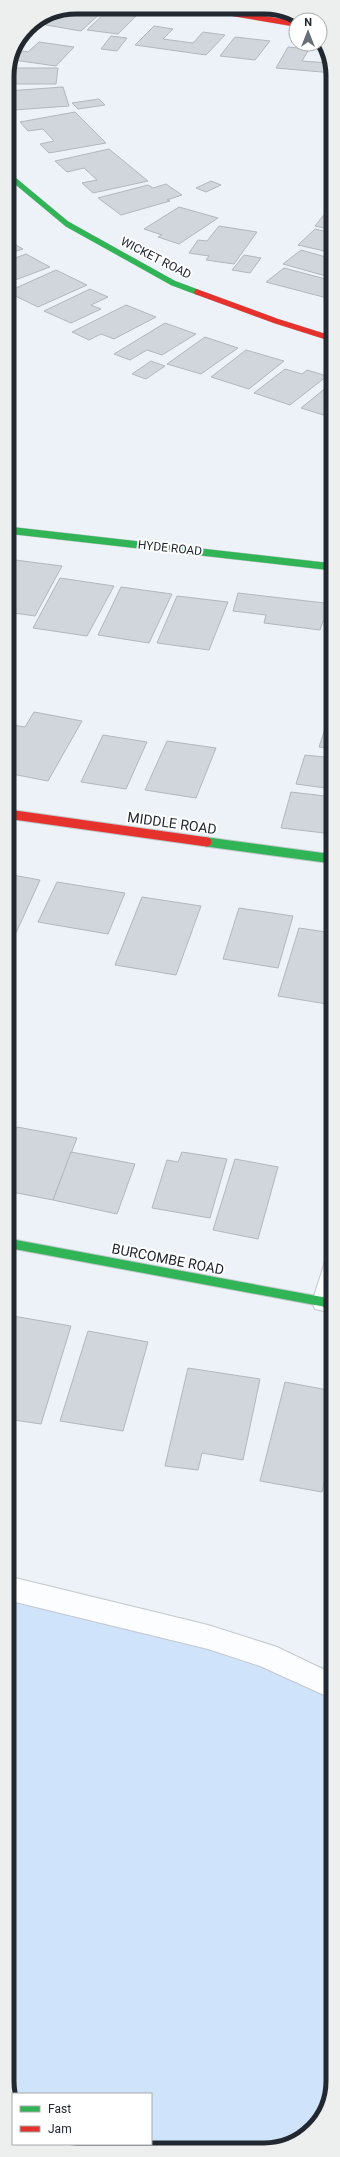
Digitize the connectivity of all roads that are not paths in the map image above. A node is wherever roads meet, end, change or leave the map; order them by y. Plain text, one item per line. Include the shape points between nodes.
1 (237, 14) edge
2 (288, 23) edge
3 (14, 180) edge
4 (326, 337) edge
5 (14, 531) edge
6 (326, 566) edge
7 (14, 815) edge
8 (326, 858) edge
9 (14, 1244) edge
10 (326, 1306) edge
11 (14, 1590) edge
12 (326, 1684) edge

1 - 2 street
3 - 4 street, WICKET ROAD via 67,224 173,283
5 - 6 street, HYDE ROAD
7 - 8 street, MIDDLE ROAD
9 - 10 street, BURCOMBE ROAD
11 - 12 street via 208,1637 267,1656

